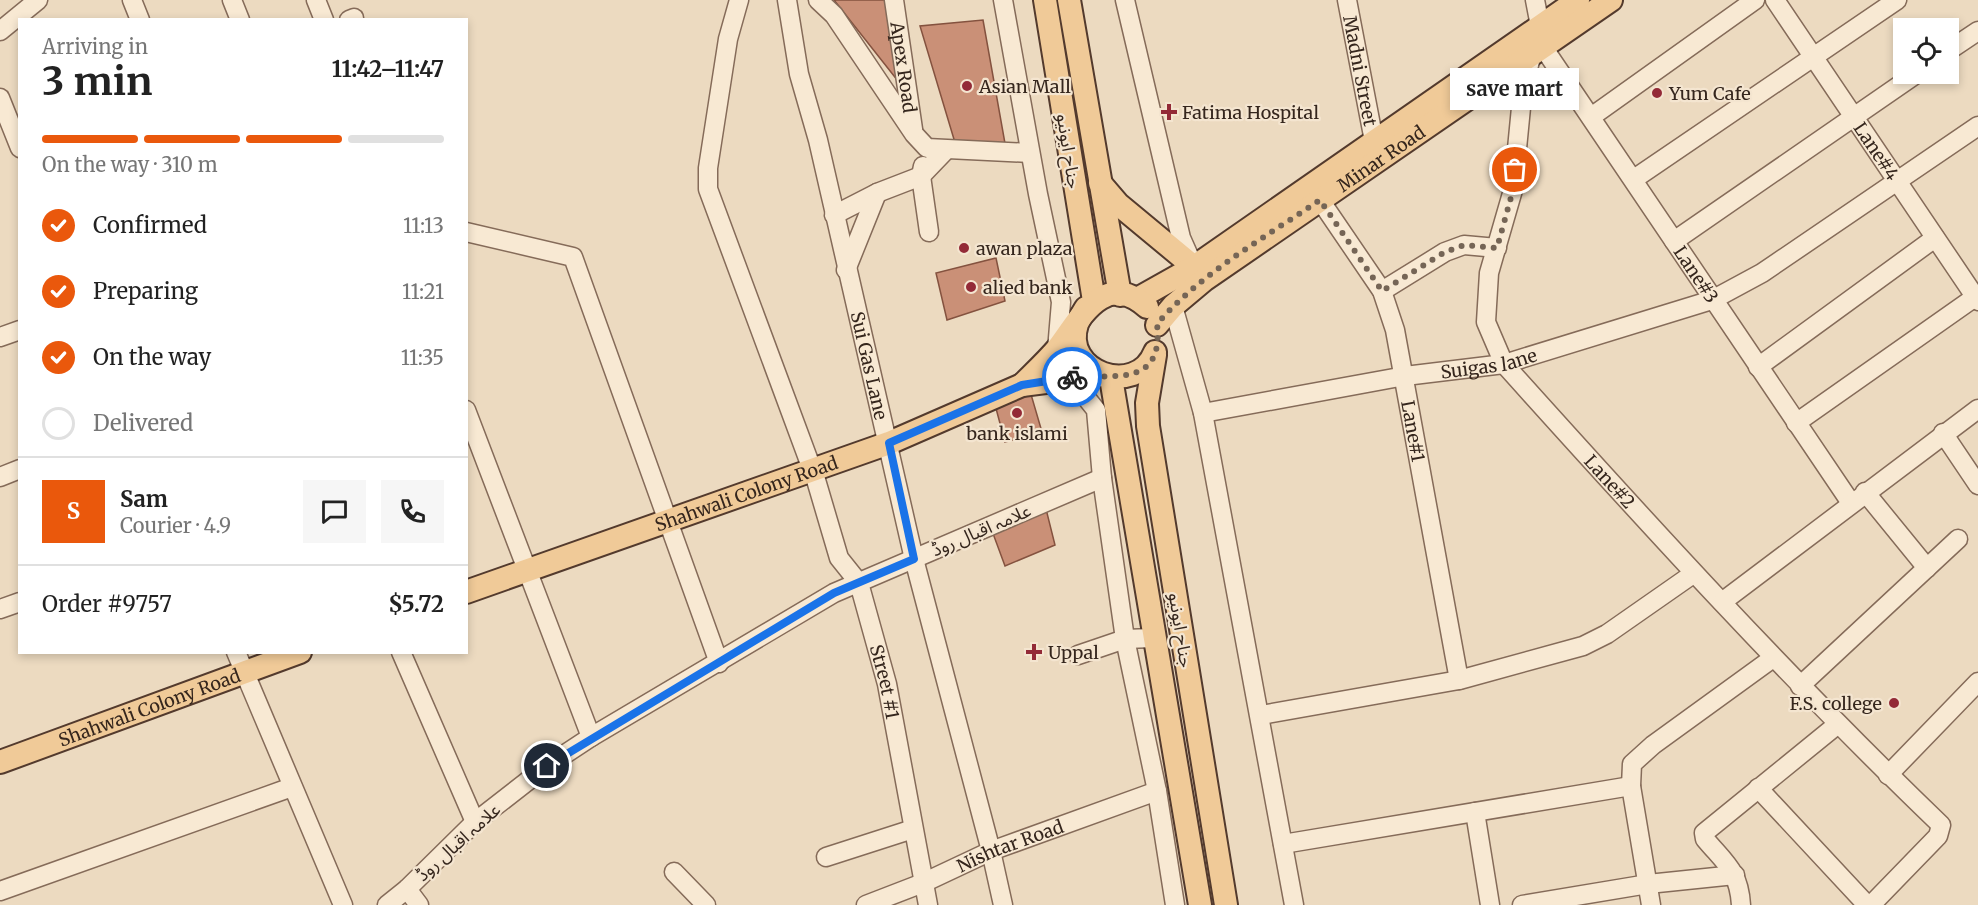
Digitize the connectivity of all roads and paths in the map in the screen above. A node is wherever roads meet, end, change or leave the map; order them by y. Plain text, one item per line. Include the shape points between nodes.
1 (132, 0) edge
2 (232, 0) edge
3 (316, 0) edge
4 (739, 0) edge
5 (787, 0) edge
6 (818, 0) edge
7 (894, 0) edge
8 (1003, 0) edge
9 (1045, 0) edge
10 (1068, 0) edge
11 (1125, 0) edge
12 (1347, 0) edge
13 (1535, 0) edge
14 (1755, 0) edge
15 (1775, 0) edge
16 (1897, 0) edge
17 (30, 2) edge
18 (1592, 3) edge
19 (139, 18) edge
20 (239, 18) edge
21 (323, 18) edge
22 (0, 31) edge
23 (1978, 31) edge
24 (1538, 42) junction
25 (1959, 44) edge
26 (1814, 59) junction
27 (1901, 84) edge
28 (0, 98) edge
29 (1591, 117) junction
30 (1853, 117) junction
31 (1978, 126) edge
32 (914, 134) junction
33 (1374, 141) junction
34 (18, 143) edge
35 (927, 148) junction
36 (945, 150) junction
37 (1030, 153) junction
38 (921, 176) junction
39 (1634, 179) junction
40 (1896, 181) junction
41 (1099, 182) junction
42 (877, 192) junction
43 (1320, 200) junction
44 (834, 215) junction
45 (468, 232) edge
46 (929, 232) dead end
47 (1935, 238) junction
48 (1674, 241) junction
49 (1497, 248) junction
50 (1194, 267) junction
51 (846, 270) junction
52 (1382, 291) junction
53 (1128, 297) junction
54 (1977, 298) edge
55 (1712, 300) junction
56 (1090, 305) junction
57 (1173, 306) junction
58 (1157, 324) junction
59 (18, 331) edge
60 (0, 337) edge
61 (1056, 350) junction
62 (1155, 355) junction
63 (1504, 364) junction
64 (1758, 367) junction
65 (1106, 376) junction
66 (1405, 376) junction
67 (1069, 377) junction
68 (1022, 385) junction
69 (1978, 409) edge
70 (1203, 413) junction
71 (468, 415) edge
72 (1796, 423) junction
73 (1943, 433) junction
74 (889, 443) junction
75 (18, 470) edge
76 (813, 471) junction
77 (0, 477) edge
78 (1102, 478) junction
79 (1978, 485) edge
80 (1858, 498) junction
81 (667, 520) junction
82 (1958, 539) dead end
83 (914, 559) junction
84 (1927, 568) junction
85 (528, 569) junction
86 (1693, 574) junction
87 (859, 583) junction
88 (468, 591) edge
89 (1722, 602) junction
90 (18, 603) edge
91 (0, 609) edge
92 (1153, 638) junction
93 (1125, 639) junction
94 (288, 654) edge
95 (402, 654) edge
96 (1078, 655) dead end
97 (1773, 658) junction
98 (240, 662) edge
99 (719, 663) junction
100 (1459, 680) junction
101 (1978, 682) edge
102 (1800, 686) junction
103 (1261, 715) junction
104 (1838, 724) junction
105 (591, 737) junction
106 (0, 762) edge
107 (1888, 775) junction
108 (1631, 786) junction
109 (292, 788) junction
110 (1758, 788) junction
111 (1157, 791) junction
112 (1475, 812) junction
113 (475, 822) junction
114 (913, 829) junction
115 (1283, 844) junction
116 (991, 851) junction
117 (826, 857) dead end
118 (674, 872) dead end
119 (1735, 875) junction
120 (923, 883) junction
121 (1648, 884) junction
122 (407, 889) junction
123 (0, 891) edge
124 (335, 903) edge
125 (387, 905) edge
126 (418, 905) edge
127 (706, 905) edge
128 (866, 905) edge
129 (928, 905) edge
130 (1003, 905) edge
131 (1175, 905) edge
132 (1200, 905) edge
133 (1226, 905) edge
134 (1294, 905) edge
135 (1490, 905) edge
136 (1522, 905) edge
137 (1651, 905) edge
138 (1741, 905) edge
139 (1869, 905) edge

1 - 19 street
2 - 20 street
3 - 21 street
4 - 76 street, Street #1 via 728,39 708,189
5 - 44 street, Sui Gas Lane via 799,74
6 - 32 street via 834,15
7 - 32 street, Apex Road
8 - 37 street
9 - 56 main road, جناح ایونیو
10 - 41 main road, جناح ایونیو
11 - 50 street via 1181,238
12 - 33 street, Madni Street
13 - 24 street
14 - 29 street
15 - 26 street, Lane#4
16 - 26 street
17 - 22 street
18 - 24 main road, Minar Road
23 - 25 street
24 - 29 street, Lane#3
24 - 33 main road, Minar Road
24 - 43 main road, Minar Road
24 - 49 street, Lane#2 via 1523,87 1513,190
26 - 30 street, Lane#4
26 - 39 street
27 - 30 street
28 - 34 street
29 - 39 street, Lane#3
30 - 40 street, Lane#4
30 - 48 street
31 - 40 street, Suigas lane
32 - 35 street
33 - 50 main road, Minar Road
35 - 36 street
35 - 38 street
36 - 37 street
36 - 38 street
37 - 61 street via 1061,302
38 - 42 street
38 - 46 street
39 - 48 street, Lane#3
40 - 47 street, Lane#4
40 - 55 street, Suigas lane via 1762,273
41 - 50 main road via 1118,204
41 - 53 main road, جناح ایونیو
42 - 44 street
42 - 51 street
43 - 52 street, Lane#1
43 - 57 main road, Minar Road
44 - 51 street, Sui Gas Lane
45 - 81 street via 573,257
47 - 54 street, Lane#4
47 - 64 street
48 - 55 street, Lane#3
49 - 52 street via 1464,245 1445,252
49 - 63 street, Lane#2 via 1489,273 1486,322
50 - 53 main road, Minar Road
51 - 74 street, Sui Gas Lane
52 - 66 street, Lane#1
53 - 56 main road
53 - 58 main road via 1146,306
54 - 72 street
55 - 63 street, Suigas lane
55 - 64 street, Lane#3
56 - 61 main road, Shahwali Colony Road
56 - 65 main road via 1076,326 1076,346 1085,363
57 - 58 main road, Minar Road
57 - 70 street
58 - 62 main road via 1159,340
59 - 60 street
61 - 67 street via 1060,366
61 - 68 main road, Shahwali Colony Road
62 - 65 main road via 1137,373 1124,378
62 - 133 main road, جناح ایونیو via 1147,403 1148,426
63 - 66 street, Suigas lane
63 - 86 street, Lane#2
64 - 72 street, Lane#3
65 - 67 main road, Shahwali Colony Road
65 - 92 main road, جناح ایونیو
66 - 70 street, Suigas lane
66 - 100 street, Lane#1
67 - 68 main road, Shahwali Colony Road
67 - 78 street via 1096,410
68 - 74 main road, Shahwali Colony Road
69 - 73 street
70 - 103 street
71 - 85 street
72 - 80 street, Lane#3
73 - 79 street
73 - 80 street
74 - 76 main road, Shahwali Colony Road
74 - 83 street, Sui Gas Lane
75 - 77 street
76 - 81 main road, Shahwali Colony Road
76 - 87 street, Street #1 via 839,558
78 - 83 street, علامہ اقبال روڈ
78 - 93 street
80 - 84 street, Lane#3
80 - 89 street
81 - 85 main road, Shahwali Colony Road
81 - 99 street
82 - 84 street
83 - 87 street, علامہ اقبال روڈ
83 - 116 street, Sui Gas Lane
84 - 102 street
85 - 88 main road, Shahwali Colony Road
85 - 105 street
86 - 89 street, Lane#2
86 - 100 street via 1607,634 1583,646
87 - 99 street, علامہ اقبال روڈ via 834,593
87 - 114 street, Street #1 via 887,684
89 - 97 street, Lane#2
90 - 91 street
92 - 93 street
92 - 132 main road, جناح ایونیو
93 - 96 street
93 - 111 street
94 - 98 main road, Shahwali Colony Road
95 - 113 street
97 - 102 street, Lane#2
97 - 108 street via 1653,745 1632,764
98 - 106 main road, Shahwali Colony Road
98 - 109 street
99 - 105 street, علامہ اقبال روڈ
100 - 103 street
101 - 107 street
102 - 104 street, Lane#2
103 - 115 street
104 - 107 street, Lane#2
104 - 110 street
105 - 113 street, علامہ اقبال روڈ
107 - 139 street, Lane#2 via 1941,825 1938,836
108 - 112 street
108 - 121 street
109 - 123 street
109 - 124 street
110 - 119 street via 1704,833
110 - 139 street
111 - 116 street, Nishtar Road
111 - 131 street
112 - 115 street
112 - 135 street
113 - 122 street, علامہ اقبال روڈ
114 - 117 street
114 - 120 street, Street #1
115 - 134 street
116 - 120 street, Nishtar Road
116 - 130 street, Sui Gas Lane
118 - 127 street
119 - 121 street
119 - 138 street
120 - 128 street, Nishtar Road
120 - 129 street, Street #1
121 - 136 street
121 - 137 street
122 - 125 street, علامہ اقبال روڈ
122 - 126 street

